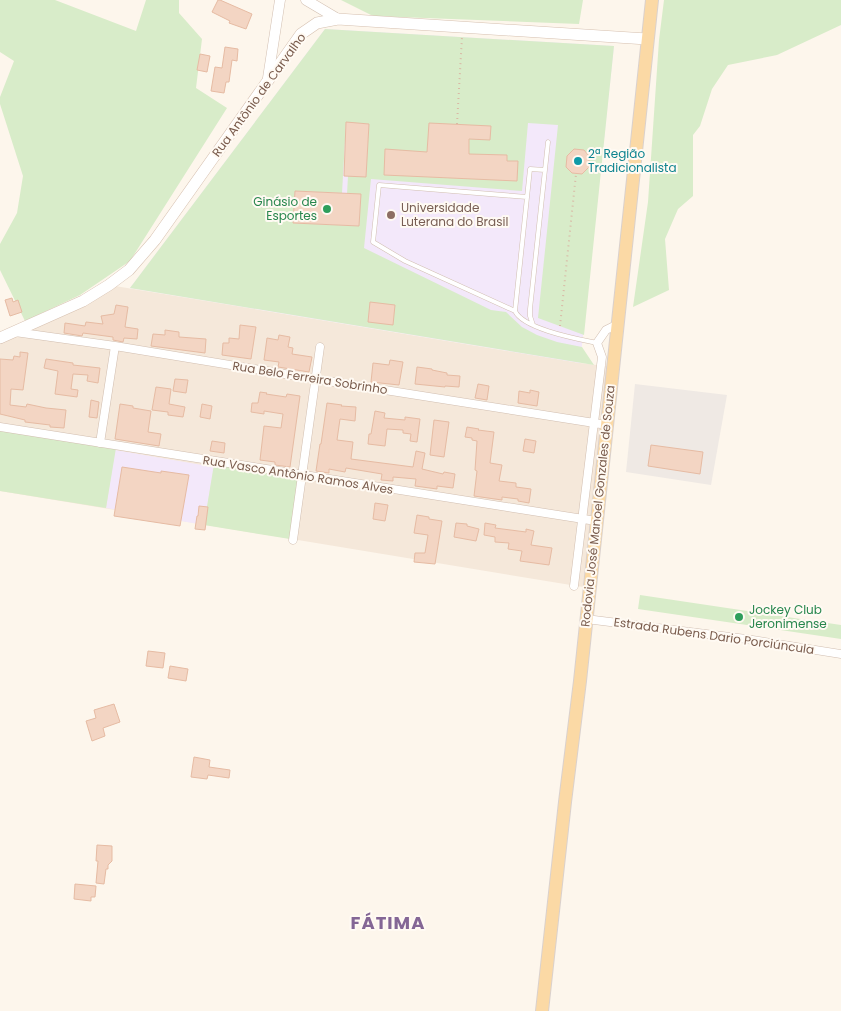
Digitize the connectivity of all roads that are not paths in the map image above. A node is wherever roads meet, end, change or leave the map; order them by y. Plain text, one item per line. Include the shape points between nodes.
1 (280, 0) edge
2 (306, 0) edge
3 (652, 0) edge
4 (338, 19) junction
5 (647, 40) junction
6 (268, 78) junction
7 (548, 142) dead end
8 (545, 170) junction
9 (527, 197) junction
10 (515, 311) junction
11 (618, 324) junction
12 (533, 325) junction
13 (14, 332) junction
14 (0, 338) edge
15 (597, 343) junction
16 (115, 346) junction
17 (320, 347) dead end
18 (602, 357) junction
19 (613, 367) junction
20 (315, 379) junction
21 (593, 424) junction
22 (607, 426) junction
23 (0, 427) edge
24 (100, 443) junction
25 (302, 475) junction
26 (582, 519) junction
27 (596, 521) junction
28 (293, 540) dead end
29 (574, 586) dead end
30 (586, 619) junction
31 (841, 654) edge
32 (542, 1011) edge

1 - 6 street
2 - 4 street
3 - 5 main road, Rodovia José Manoel Gonzales de Souza
4 - 5 main road, Rua Antônio de Carvalho
4 - 6 main road, Rua Antônio de Carvalho via 317,23 301,34
5 - 11 main road, Rodovia José Manoel Gonzales de Souza
6 - 13 main road, Rua Antônio de Carvalho via 155,240 129,270 83,300
7 - 8 lane
8 - 9 lane via 530,169
8 - 12 lane via 530,309
9 - 10 lane
9 - 10 lane via 379,185 373,242 405,261
10 - 12 lane via 521,319
11 - 15 street via 606,330
11 - 19 main road, Rodovia José Manoel Gonzales de Souza
12 - 15 lane
13 - 14 main road, Rua Antônio de Carvalho
13 - 16 street, Rua Belo Ferreira Sobrinho
15 - 18 street
16 - 20 street, Rua Belo Ferreira Sobrinho
16 - 24 street
17 - 20 street
18 - 19 street
18 - 21 street
19 - 22 main road, Rodovia José Manoel Gonzales de Souza
20 - 21 street, Rua Belo Ferreira Sobrinho
20 - 25 street
21 - 22 street, Rua Belo Ferreira Sobrinho
21 - 26 street
22 - 27 main road, Rodovia José Manoel Gonzales de Souza
23 - 24 street, Rua Vasco Antônio Ramos Alves
24 - 25 street, Rua Vasco Antônio Ramos Alves
25 - 26 street, Rua Vasco Antônio Ramos Alves
25 - 28 street
26 - 27 street, Rua Vasco Antônio Ramos Alves
26 - 29 street
27 - 30 main road, Rodovia José Manoel Gonzales de Souza
30 - 31 street, Estrada Rubens Dario Porciúncula
30 - 32 main road, Rodovia José Manoel Gonzales de Souza

